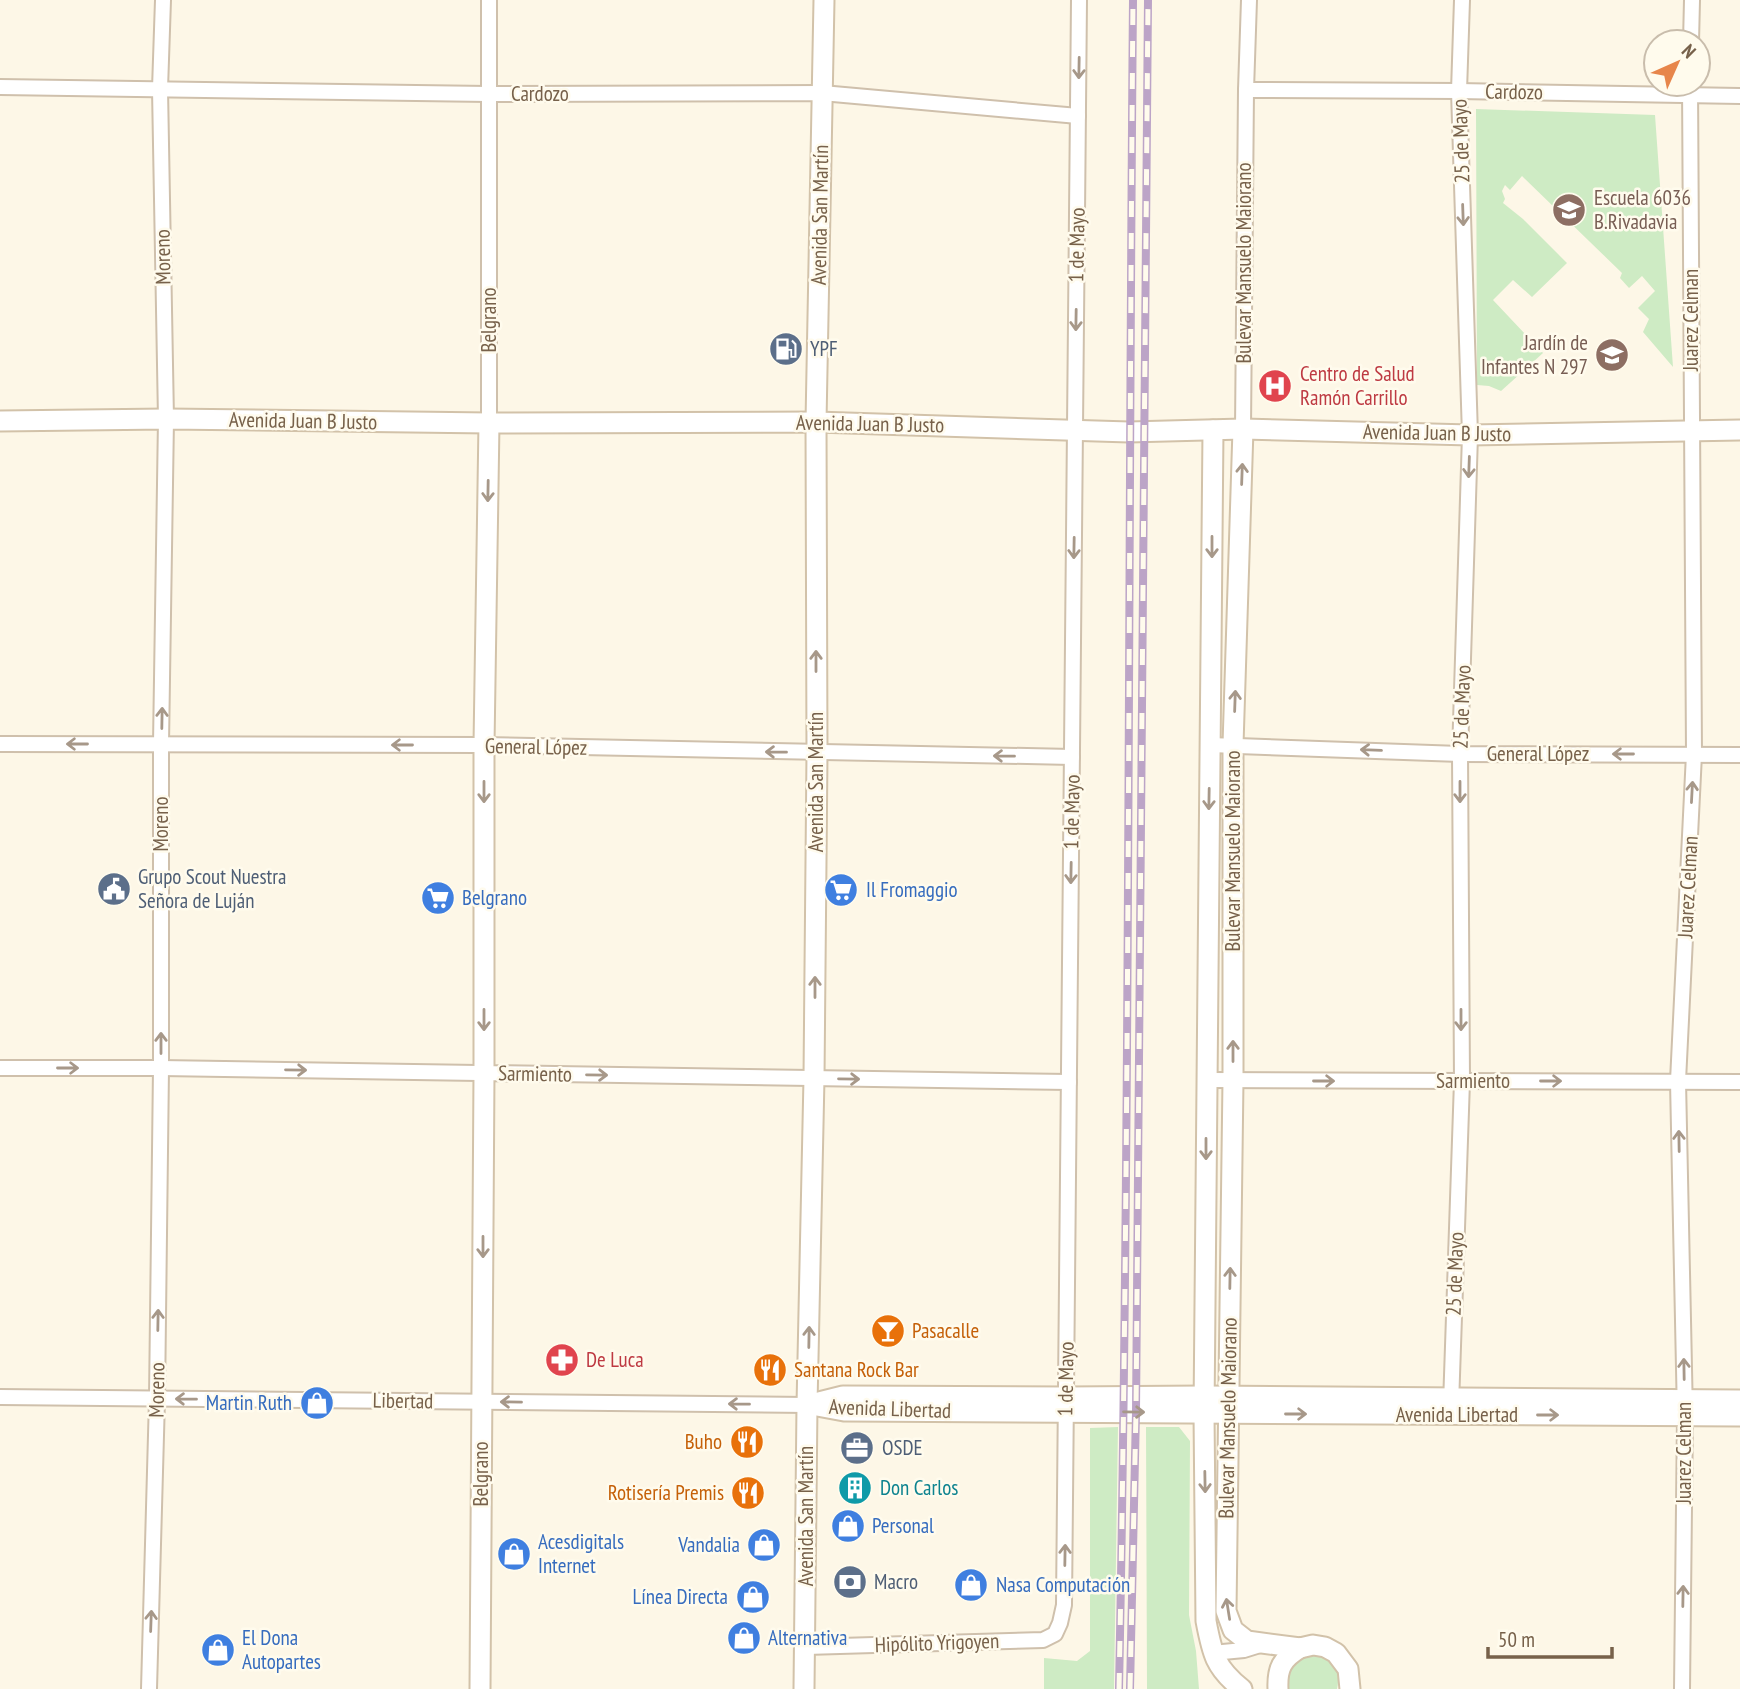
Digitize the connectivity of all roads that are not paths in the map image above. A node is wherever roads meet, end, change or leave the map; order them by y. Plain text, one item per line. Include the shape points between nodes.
1 (163, 0) edge
2 (489, 0) edge
3 (824, 0) edge
4 (1079, 0) edge
5 (1249, 0) edge
6 (1462, 0) edge
7 (1692, 0) edge
8 (1691, 28) edge
9 (0, 87) edge
10 (160, 89) junction
11 (1642, 89) edge
12 (1246, 90) junction
13 (1459, 91) junction
14 (1712, 92) edge
15 (822, 93) junction
16 (488, 94) junction
17 (1740, 96) edge
18 (1690, 98) edge
19 (1078, 116) junction
20 (166, 419) junction
21 (0, 421) edge
22 (816, 422) junction
23 (489, 423) junction
24 (1243, 429) junction
25 (1075, 430) junction
26 (1213, 430) junction
27 (1691, 430) junction
28 (1740, 430) edge
29 (1470, 435) junction
30 (0, 744) edge
31 (161, 744) junction
32 (484, 745) junction
33 (1210, 745) junction
34 (1233, 745) junction
35 (817, 753) junction
36 (1460, 754) junction
37 (1694, 754) junction
38 (1740, 755) edge
39 (1072, 757) junction
40 (0, 1068) edge
41 (161, 1068) junction
42 (484, 1073) junction
43 (814, 1078) junction
44 (1207, 1080) junction
45 (1233, 1080) junction
46 (1462, 1081) junction
47 (1069, 1082) junction
48 (1678, 1082) junction
49 (1740, 1082) edge
50 (0, 1398) edge
51 (157, 1399) junction
52 (1740, 1400) edge
53 (482, 1402) junction
54 (1066, 1404) junction
55 (1204, 1404) junction
56 (807, 1405) junction
57 (1228, 1405) junction
58 (1451, 1406) junction
59 (1685, 1408) junction
60 (1740, 1416) edge
61 (1060, 1623) joint
62 (1265, 1644) junction
63 (806, 1647) junction
64 (1300, 1648) junction
65 (1212, 1653) junction
66 (1349, 1688) edge
67 (149, 1689) edge
68 (480, 1689) edge
69 (804, 1689) edge
70 (1242, 1689) edge
71 (1278, 1689) edge
72 (1682, 1689) edge

1 - 10 street, Moreno
2 - 16 street, Belgrano
3 - 15 main road, Avenida San Martín
4 -> 19 street, 1 de Mayo
5 - 12 street, Bulevar Mansuelo Maiorano
6 - 13 street, 25 de Mayo
7 - 8 street
9 - 10 street, Cardozo
10 - 16 street, Cardozo
10 - 20 street, Moreno
11 - 13 street, Cardozo
12 - 13 street, Cardozo
12 - 24 street, Bulevar Mansuelo Maiorano
13 -> 29 street, 25 de Mayo
14 - 17 street, Cardozo
15 - 16 street, Cardozo
15 - 19 street, Cardozo
15 - 22 main road, Avenida San Martín
16 - 23 street, Belgrano
18 - 27 street, Juarez Celman
19 -> 25 street, 1 de Mayo
20 - 21 main road, Avenida Juan B Justo
20 - 23 main road, Avenida Juan B Justo
31 -> 20 street, Moreno
22 - 23 main road, Avenida Juan B Justo
22 - 25 main road, Avenida Juan B Justo
35 -> 22 main road, Avenida San Martín
23 -> 32 main road, Belgrano
24 - 26 main road, Avenida Juan B Justo
24 - 29 main road, Avenida Juan B Justo
34 -> 24 main road, Bulevar Mansuelo Maiorano
25 - 26 main road, Avenida Juan B Justo
25 -> 39 street, 1 de Mayo
26 -> 33 main road, Bulevar Mansuelo Maiorano
27 - 28 main road, Avenida Juan B Justo
27 - 29 main road, Avenida Juan B Justo
27 - 37 street, Juarez Celman
29 -> 36 street, 25 de Mayo
31 -> 30 street, General López
32 -> 31 street, General López
41 -> 31 street, Moreno
35 -> 32 street, General López
32 -> 42 main road, Belgrano
33 - 34 street, General López
33 -> 44 main road, Bulevar Mansuelo Maiorano
36 -> 34 street, General López
45 -> 34 main road, Bulevar Mansuelo Maiorano
39 -> 35 street, General López
43 -> 35 main road, Avenida San Martín
37 -> 36 street, General López
36 -> 46 street, 25 de Mayo
37 - 38 street, General López
48 -> 37 street, Juarez Celman
39 -> 47 street, 1 de Mayo
40 -> 41 street, Sarmiento
41 -> 42 street, Sarmiento
51 -> 41 street, Moreno
42 -> 43 street, Sarmiento
42 -> 53 main road, Belgrano
43 -> 47 street, Sarmiento
56 -> 43 main road, Avenida San Martín
44 - 45 street, Sarmiento
44 -> 55 main road, Bulevar Mansuelo Maiorano
45 -> 46 street, Sarmiento
57 -> 45 main road, Bulevar Mansuelo Maiorano
46 -> 48 street, Sarmiento
46 - 58 street, 25 de Mayo
47 - 54 street, 1 de Mayo
48 - 49 street, Sarmiento
59 -> 48 street, Juarez Celman
50 - 51 street, Libertad
53 -> 51 street, Libertad
67 -> 51 street, Moreno
52 - 59 main road, Avenida Libertad
56 -> 53 street, Libertad
53 - 68 main road, Belgrano
54 - 55 main road, Avenida Libertad
54 - 56 main road, Avenida Libertad via 845,1410
61 -> 54 street, 1 de Mayo via 1064,1605
55 - 57 main road, Avenida Libertad
55 -> 65 main road, Bulevar Mansuelo Maiorano via 1206,1621
56 - 63 main road, Avenida San Martín
57 - 58 main road, Avenida Libertad
62 -> 57 main road, Bulevar Mansuelo Maiorano via 1247,1641 1233,1630 1226,1611
58 - 59 main road, Avenida Libertad
59 - 60 main road, Avenida Libertad
72 -> 59 street, Juarez Celman
61 - 63 street, Hipólito Yrigoyen via 1055,1634 1043,1640
62 - 64 main road, Bulevar Mansuelo Maiorano
62 - 65 street
63 - 69 main road, Avenida San Martín
64 - 66 main road, Bulevar Mansuelo Maiorano via 1313,1645 1336,1653 1348,1669
64 - 71 main road via 1282,1664
65 - 70 main road, Bulevar Mansuelo Maiorano via 1219,1667

